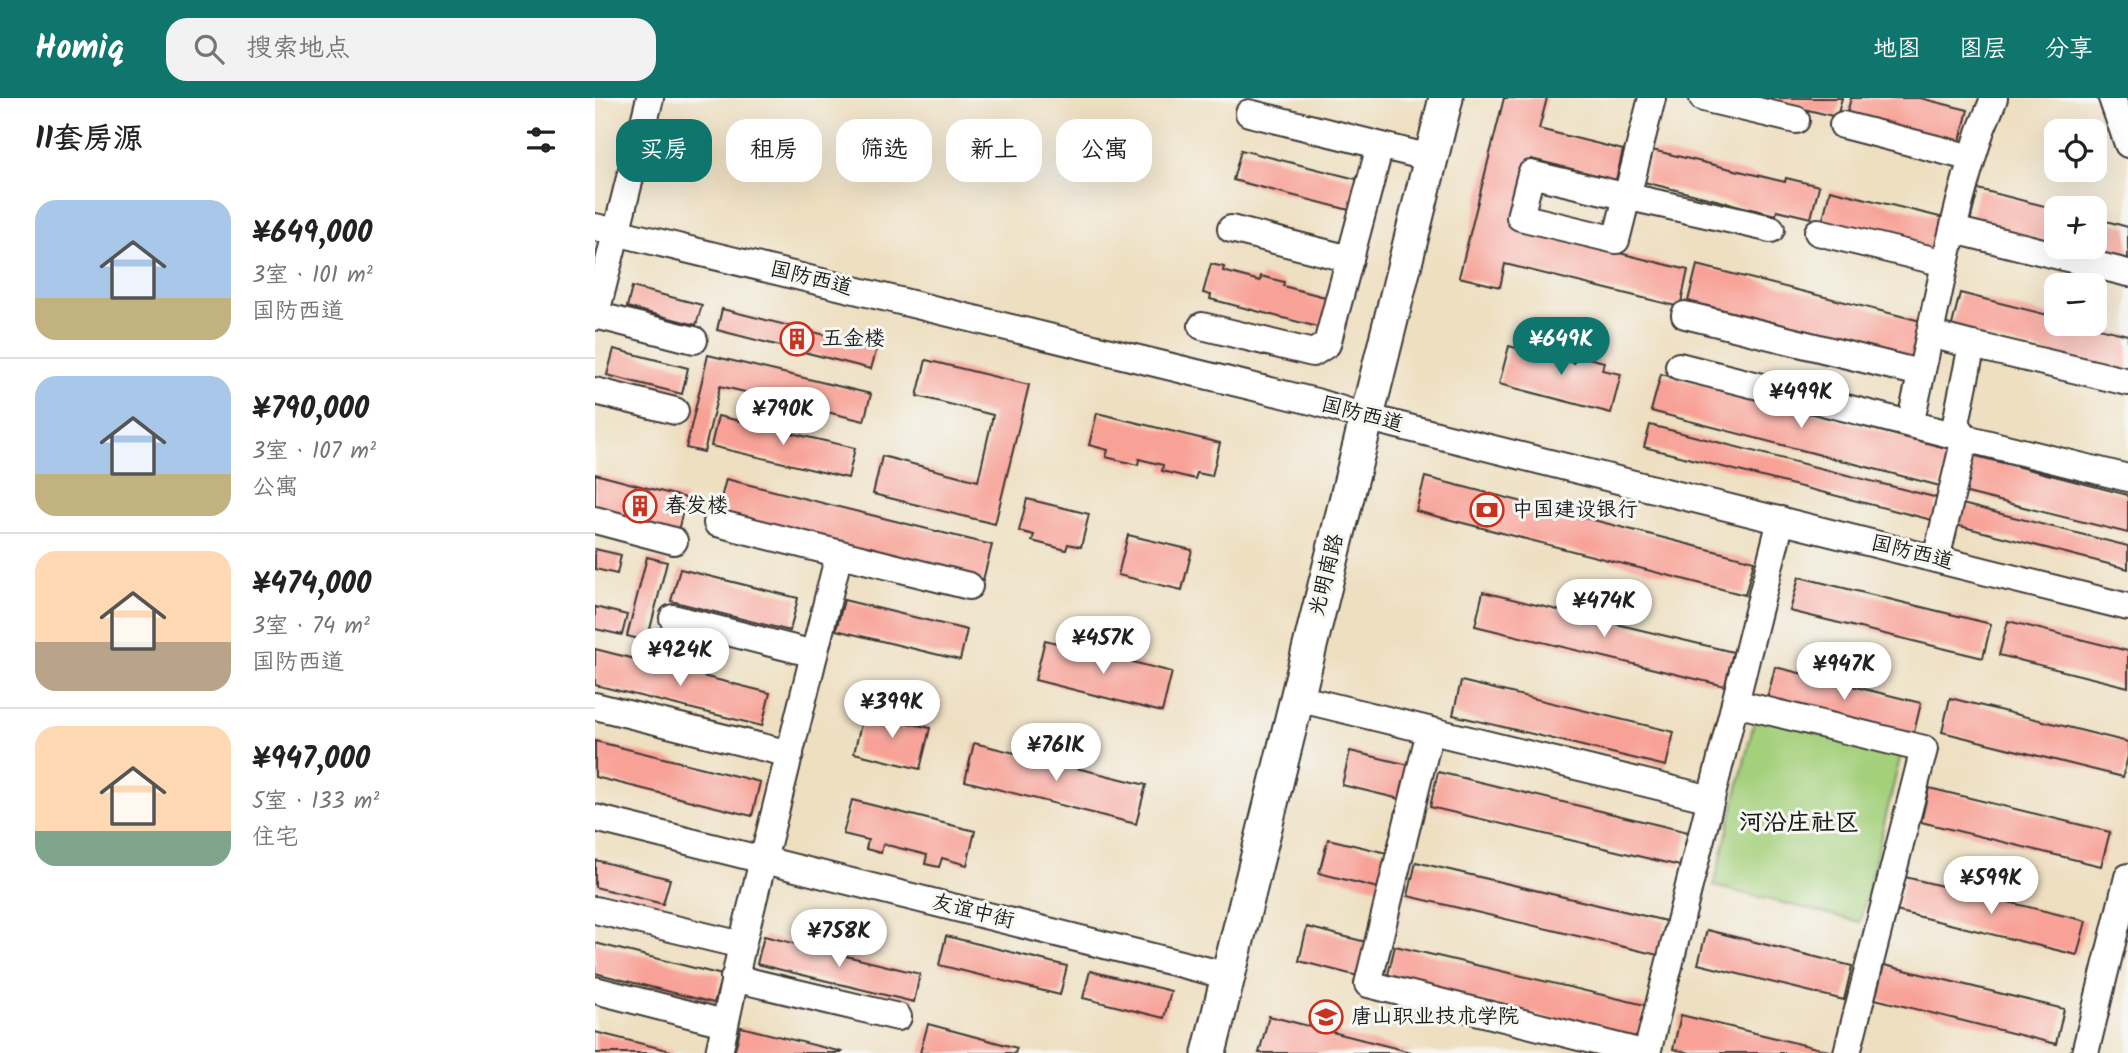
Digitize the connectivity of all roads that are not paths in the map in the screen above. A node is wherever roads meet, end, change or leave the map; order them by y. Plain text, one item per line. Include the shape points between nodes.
1 (650, 98) edge
2 (1446, 98) edge
3 (1652, 98) edge
4 (1703, 98) edge
5 (1994, 98) edge
6 (2112, 98) edge
7 (1249, 113) dead end
8 (1796, 121) dead end
9 (1843, 125) dead end
10 (2128, 144) edge
11 (1380, 146) junction
12 (1431, 158) junction
13 (1972, 158) junction
14 (1231, 229) dead end
15 (1771, 229) dead end
16 (606, 230) edge
17 (1954, 230) junction
18 (1818, 232) dead end
19 (1350, 259) junction
20 (1945, 263) junction
21 (2128, 273) edge
22 (1685, 315) dead end
23 (595, 316) edge
24 (1202, 326) dead end
25 (1930, 334) junction
26 (694, 340) dead end
27 (1972, 345) junction
28 (1679, 366) dead end
29 (1920, 373) junction
30 (2128, 382) edge
31 (595, 391) edge
32 (675, 411) dead end
33 (1366, 417) junction
34 (1910, 424) junction
35 (1965, 438) junction
36 (2128, 478) edge
37 (595, 520) edge
38 (1781, 520) junction
39 (717, 523) dead end
40 (674, 541) dead end
41 (839, 554) junction
42 (1936, 558) junction
43 (969, 586) dead end
44 (2128, 607) edge
45 (673, 618) dead end
46 (814, 654) junction
47 (1297, 698) junction
48 (1735, 703) junction
49 (595, 706) edge
50 (1430, 731) junction
51 (790, 754) junction
52 (1711, 799) junction
53 (595, 818) edge
54 (764, 860) junction
55 (2128, 877) edge
56 (595, 909) edge
57 (742, 945) junction
58 (1229, 975) junction
59 (734, 978) junction
60 (595, 990) edge
61 (898, 1017) dead end
62 (724, 1023) junction
63 (719, 1053) edge
64 (1209, 1053) edge
65 (1645, 1053) edge
66 (1847, 1053) edge
67 (2085, 1053) edge

1 - 16 street
2 - 12 main road, 光明南路
3 - 15 street via 1627,198
4 - 8 street
5 - 13 street
6 - 10 street
7 - 11 street
9 - 13 street
11 - 12 street
11 - 19 street
12 - 33 main road, 光明南路
13 - 17 street
14 - 19 street
16 - 23 street
16 - 33 street, 国防西道
17 - 20 street
17 - 21 street
18 - 20 street
19 - 24 street via 1327,344 1313,353
20 - 25 street
22 - 29 street
23 - 26 street
25 - 27 street
25 - 29 street
27 - 30 street
27 - 35 street via 1956,423
28 - 34 street
29 - 34 street
31 - 32 street
33 - 38 street, 国防西道
33 - 47 main road, 光明南路
34 - 35 street
35 - 36 street
35 - 42 street
37 - 40 street
38 - 42 street, 国防西道
38 - 48 street
39 - 41 street
41 - 43 street
41 - 46 street
42 - 44 street, 国防西道
45 - 46 street
46 - 51 street
47 - 50 street
47 - 58 main road, 光明南路
48 - 52 street
48 - 66 street via 1924,749
49 - 51 street
50 - 52 street
50 - 65 street via 1368,984
51 - 54 street
52 - 65 street
53 - 54 street, 友谊中街
54 - 57 street
54 - 58 street, 友谊中街
55 - 67 street
56 - 57 street
57 - 59 street
58 - 64 main road, 光明南路
59 - 61 street
59 - 62 street
60 - 62 street
62 - 63 street

